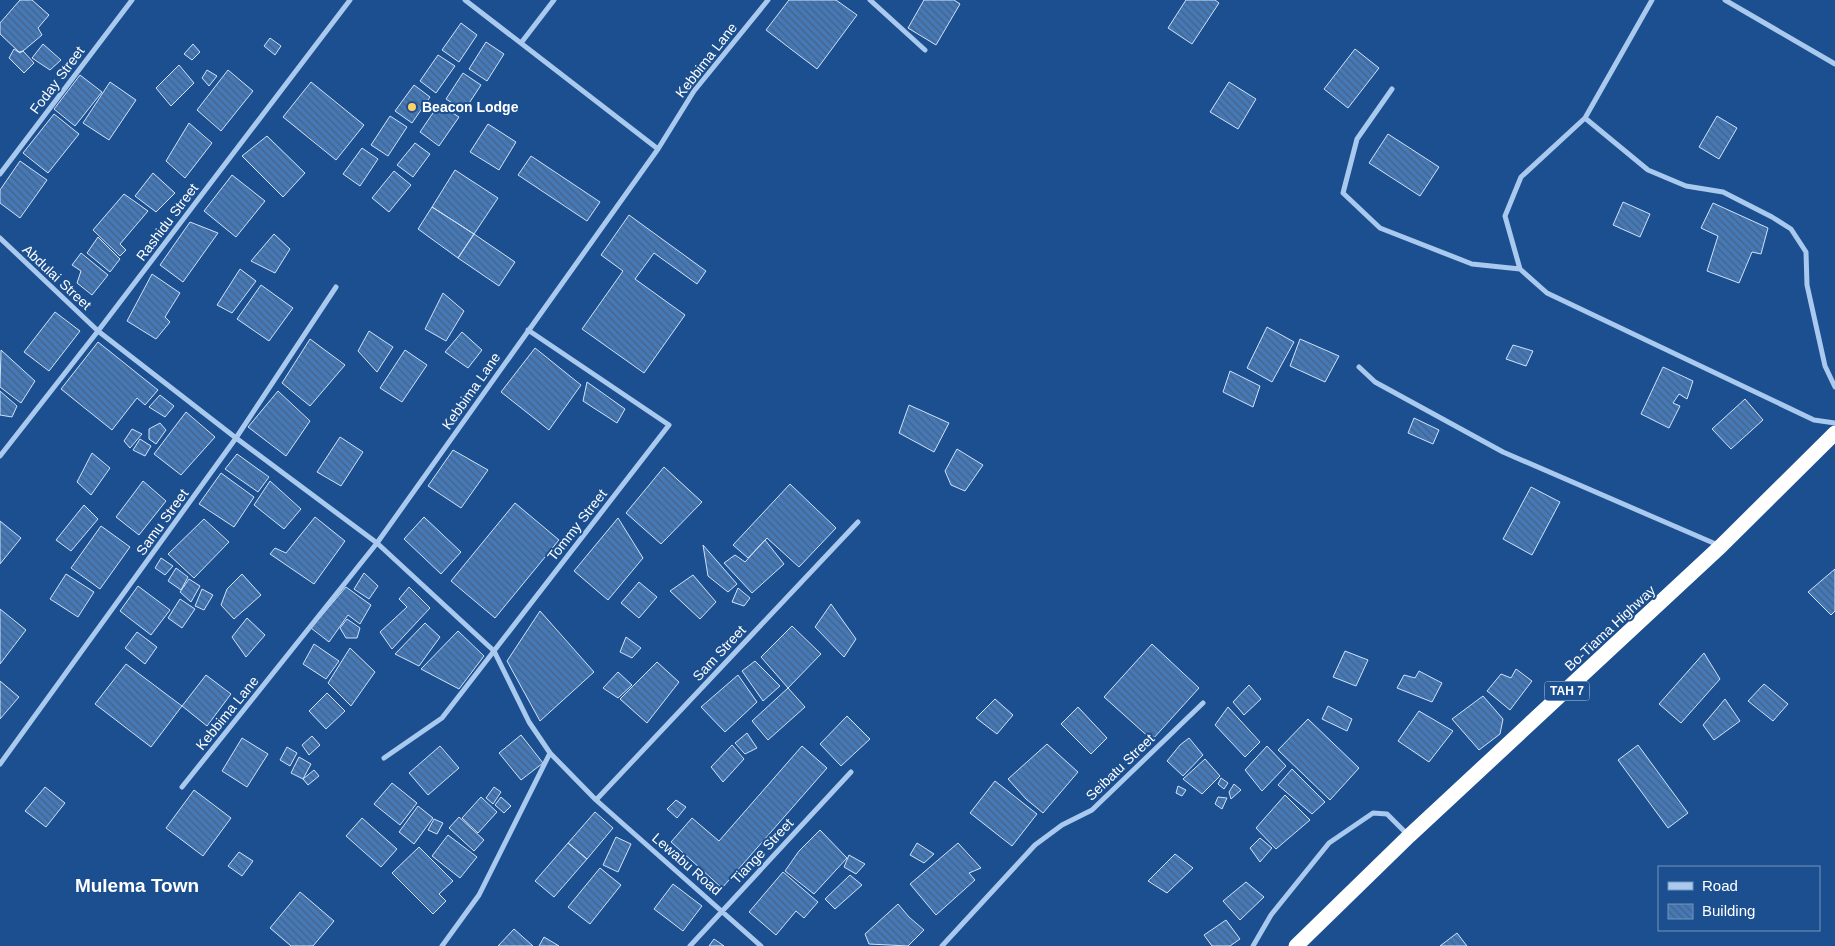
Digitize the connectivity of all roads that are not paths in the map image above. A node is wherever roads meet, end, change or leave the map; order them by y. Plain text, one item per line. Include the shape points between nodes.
1 (132, 0) edge
2 (350, 0) edge
3 (465, 0) edge
4 (554, 0) edge
5 (768, 0) edge
6 (870, 0) edge
7 (1652, 0) edge
8 (1725, 0) edge
9 (521, 43) junction
10 (925, 50) dead end
11 (1835, 64) edge
12 (1392, 89) dead end
13 (1585, 118) junction
14 (658, 149) junction
15 (0, 174) edge
16 (0, 238) edge
17 (1520, 269) junction
18 (336, 287) dead end
19 (528, 330) junction
20 (98, 331) junction
21 (1359, 366) dead end
22 (1835, 387) edge
23 (1835, 423) edge
24 (1835, 433) edge
25 (236, 438) junction
26 (0, 456) edge
27 (858, 522) dead end
28 (377, 542) junction
29 (1721, 546) junction
30 (494, 651) junction
31 (1203, 702) dead end
32 (550, 753) junction
33 (384, 758) dead end
34 (0, 764) edge
35 (851, 772) dead end
36 (182, 787) dead end
37 (596, 800) junction
38 (1409, 836) junction
39 (723, 911) junction
40 (442, 946) edge
41 (690, 946) edge
42 (762, 946) edge
43 (942, 946) edge
44 (1254, 946) edge
45 (1296, 946) edge

1 - 15 street, Foday Street
2 - 20 street, Rashidu Street
3 - 9 street
4 - 9 street
5 - 14 street, Kebbima Lane via 694,91
6 - 10 street
7 - 13 street
8 - 11 street
9 - 14 street
12 - 17 street via 1358,139 1343,193 1380,228 1472,264
13 - 17 street via 1521,177 1506,216
13 - 22 street via 1648,170 1686,186 1723,192 1791,229 1806,252 1807,285 1825,366
14 - 19 street, Kebbima Lane
16 - 20 street, Abdulai Street
17 - 23 street via 1546,293 1814,420
18 - 25 street, Samu Street
19 - 28 street, Kebbima Lane
19 - 30 street, Tommy Street via 669,425
20 - 25 street, Abdulai Street
20 - 26 street, Rashidu Street
21 - 29 street via 1375,382 1503,452
24 - 29 highway, Bo-Tiama Highway / TAH 7
25 - 28 street, Abdulai Street
25 - 34 street, Samu Street
27 - 37 street, Sam Street
28 - 30 street, Abdulai Street
28 - 36 street, Kebbima Lane
29 - 38 highway, Bo-Tiama Highway / TAH 7
30 - 32 street, Lewabu Road via 529,722
30 - 33 street, Tommy Street via 442,718
31 - 43 street, Seibatu Street via 1092,810 1035,844
32 - 37 street, Lewabu Road
32 - 40 street via 479,895
35 - 39 street, Tiange Street
37 - 39 street, Lewabu Road
38 - 44 street via 1387,814 1373,813 1329,843 1271,915
38 - 45 highway, Bo-Tiama Highway / TAH 7
39 - 41 street, Tiange Street
39 - 42 street, Lewabu Road

